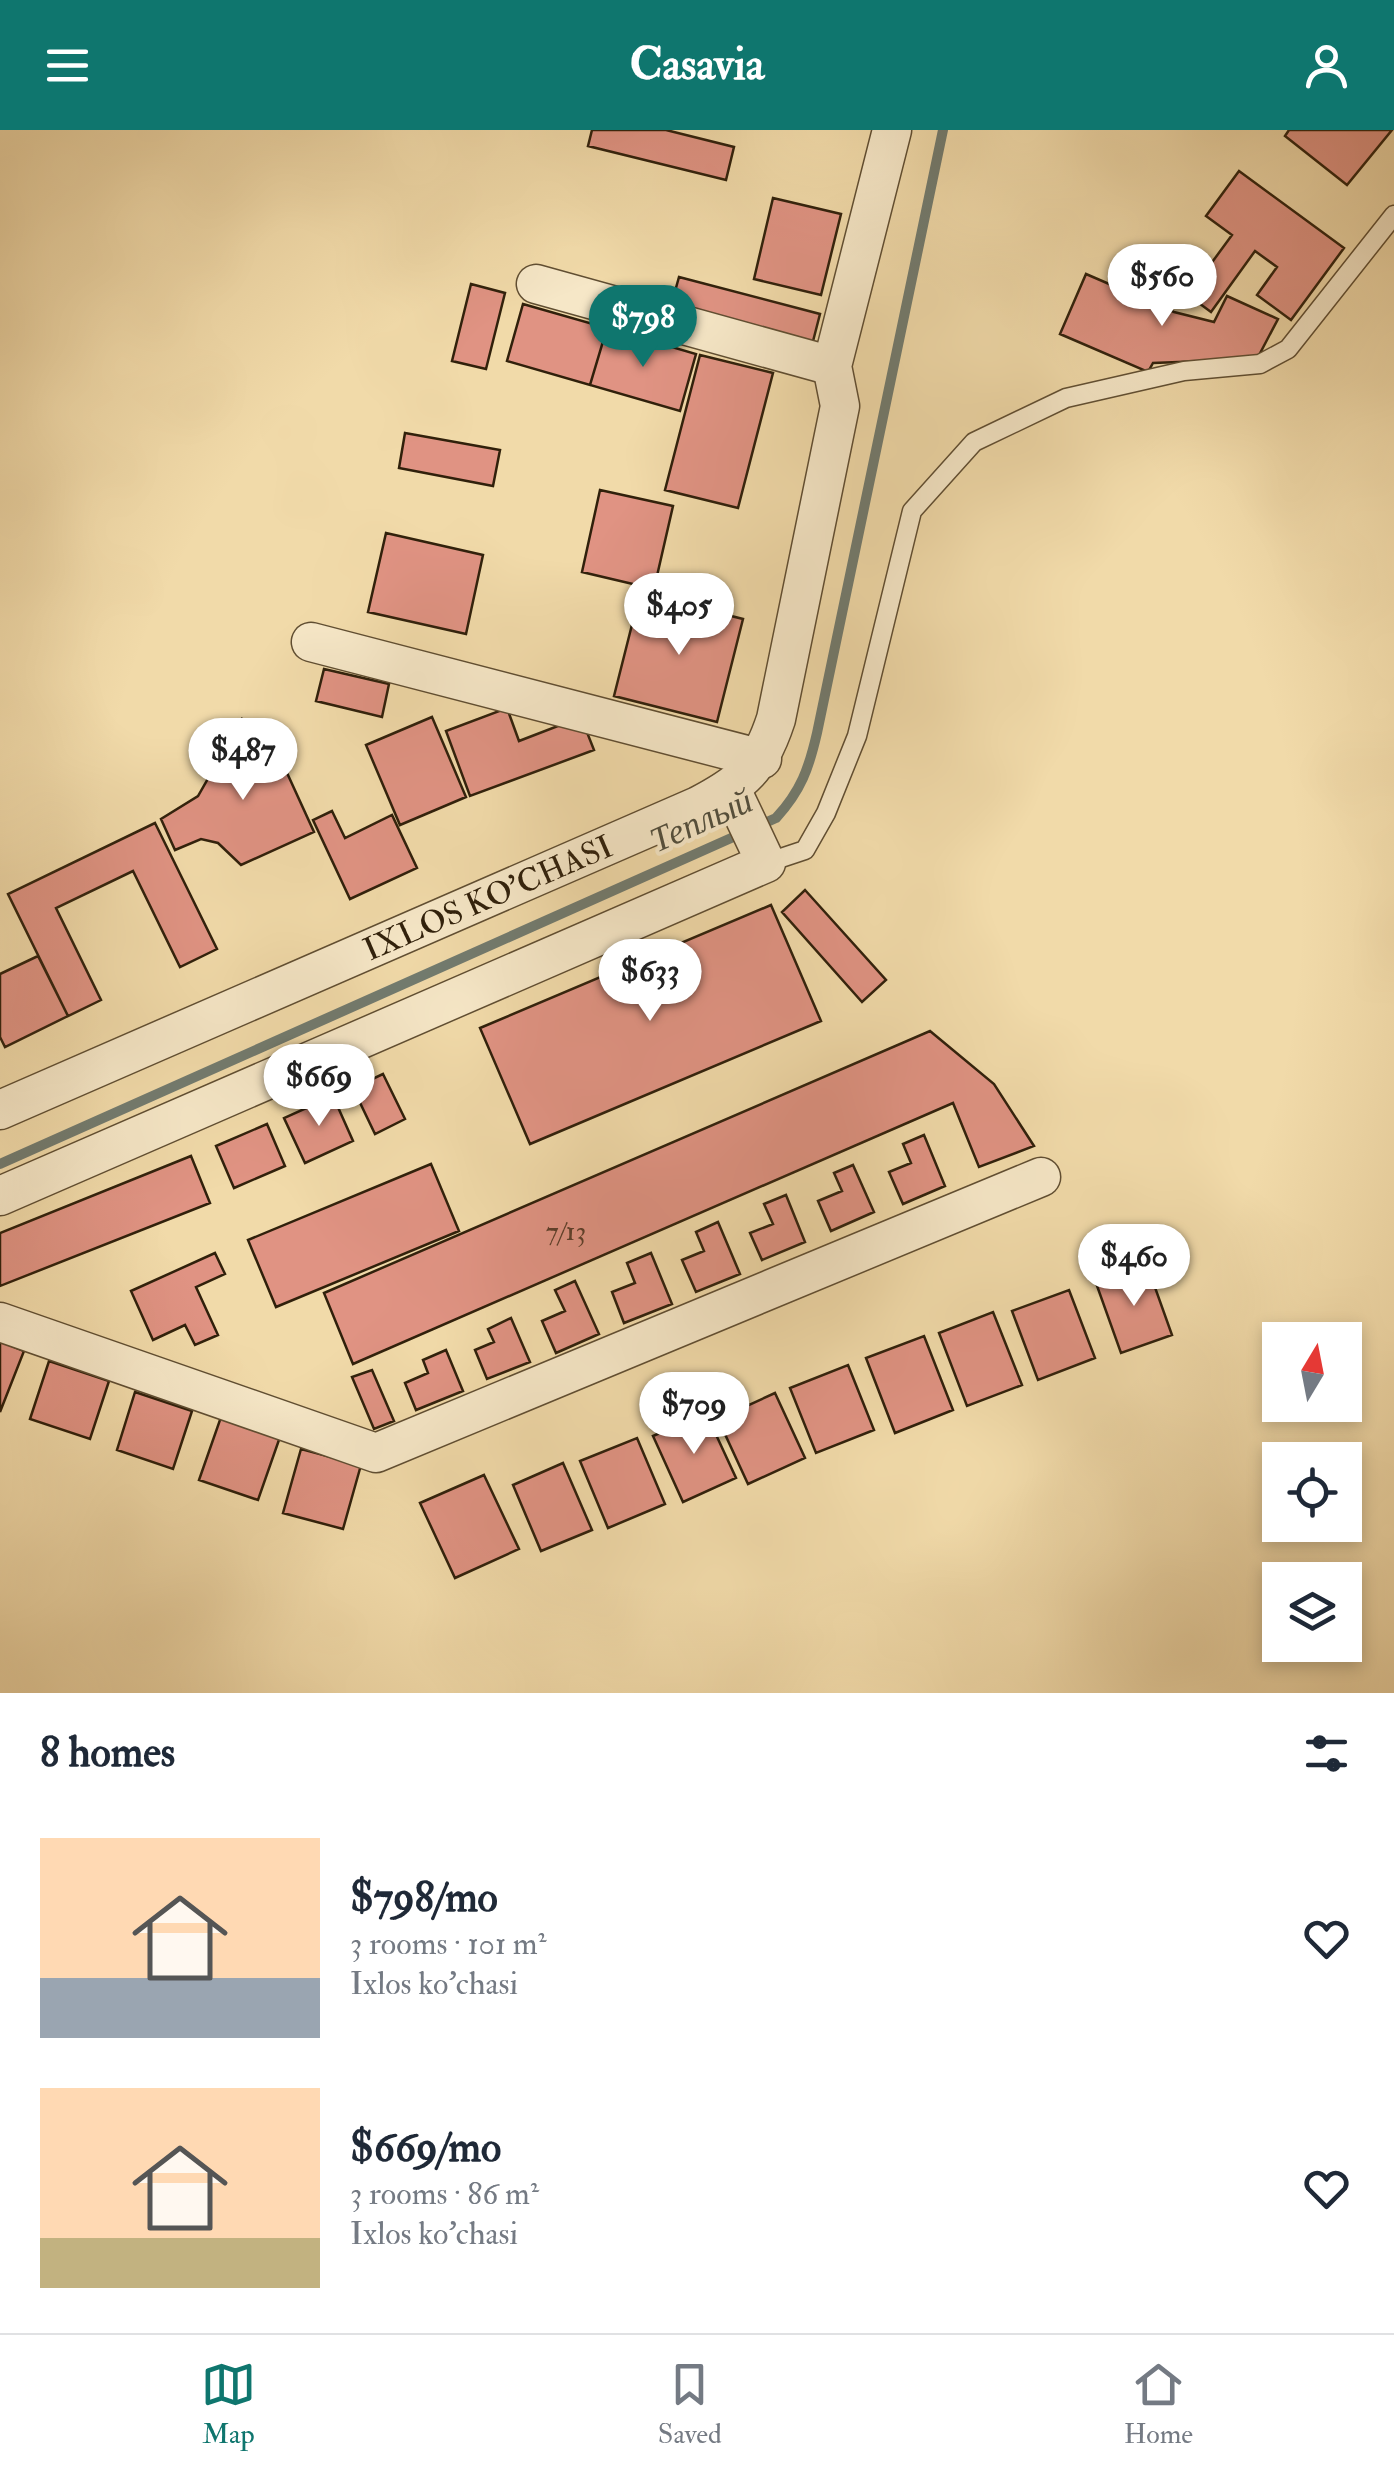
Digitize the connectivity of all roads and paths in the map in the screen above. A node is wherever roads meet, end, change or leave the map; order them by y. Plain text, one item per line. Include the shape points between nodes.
1 (892, 130) edge
2 (1394, 216) edge
3 (536, 284) dead end
4 (832, 366) junction
5 (312, 642) dead end
6 (762, 758) junction
7 (731, 789) junction
8 (766, 863) junction
9 (0, 1110) edge
10 (1040, 1177) dead end
11 (0, 1196) edge
12 (0, 1322) edge

1 - 4 street, IXLOS KO'CHASI
2 - 8 lane via 1288,350 1260,364 1184,370 1066,398 974,442 912,511 857,736 826,813 806,850
3 - 4 street
4 - 6 street, IXLOS KO'CHASI via 840,406 776,719
5 - 6 street
6 - 7 street, IXLOS KO'CHASI
7 - 8 street
7 - 9 street, IXLOS KO'CHASI
8 - 11 street
10 - 12 street via 376,1453

